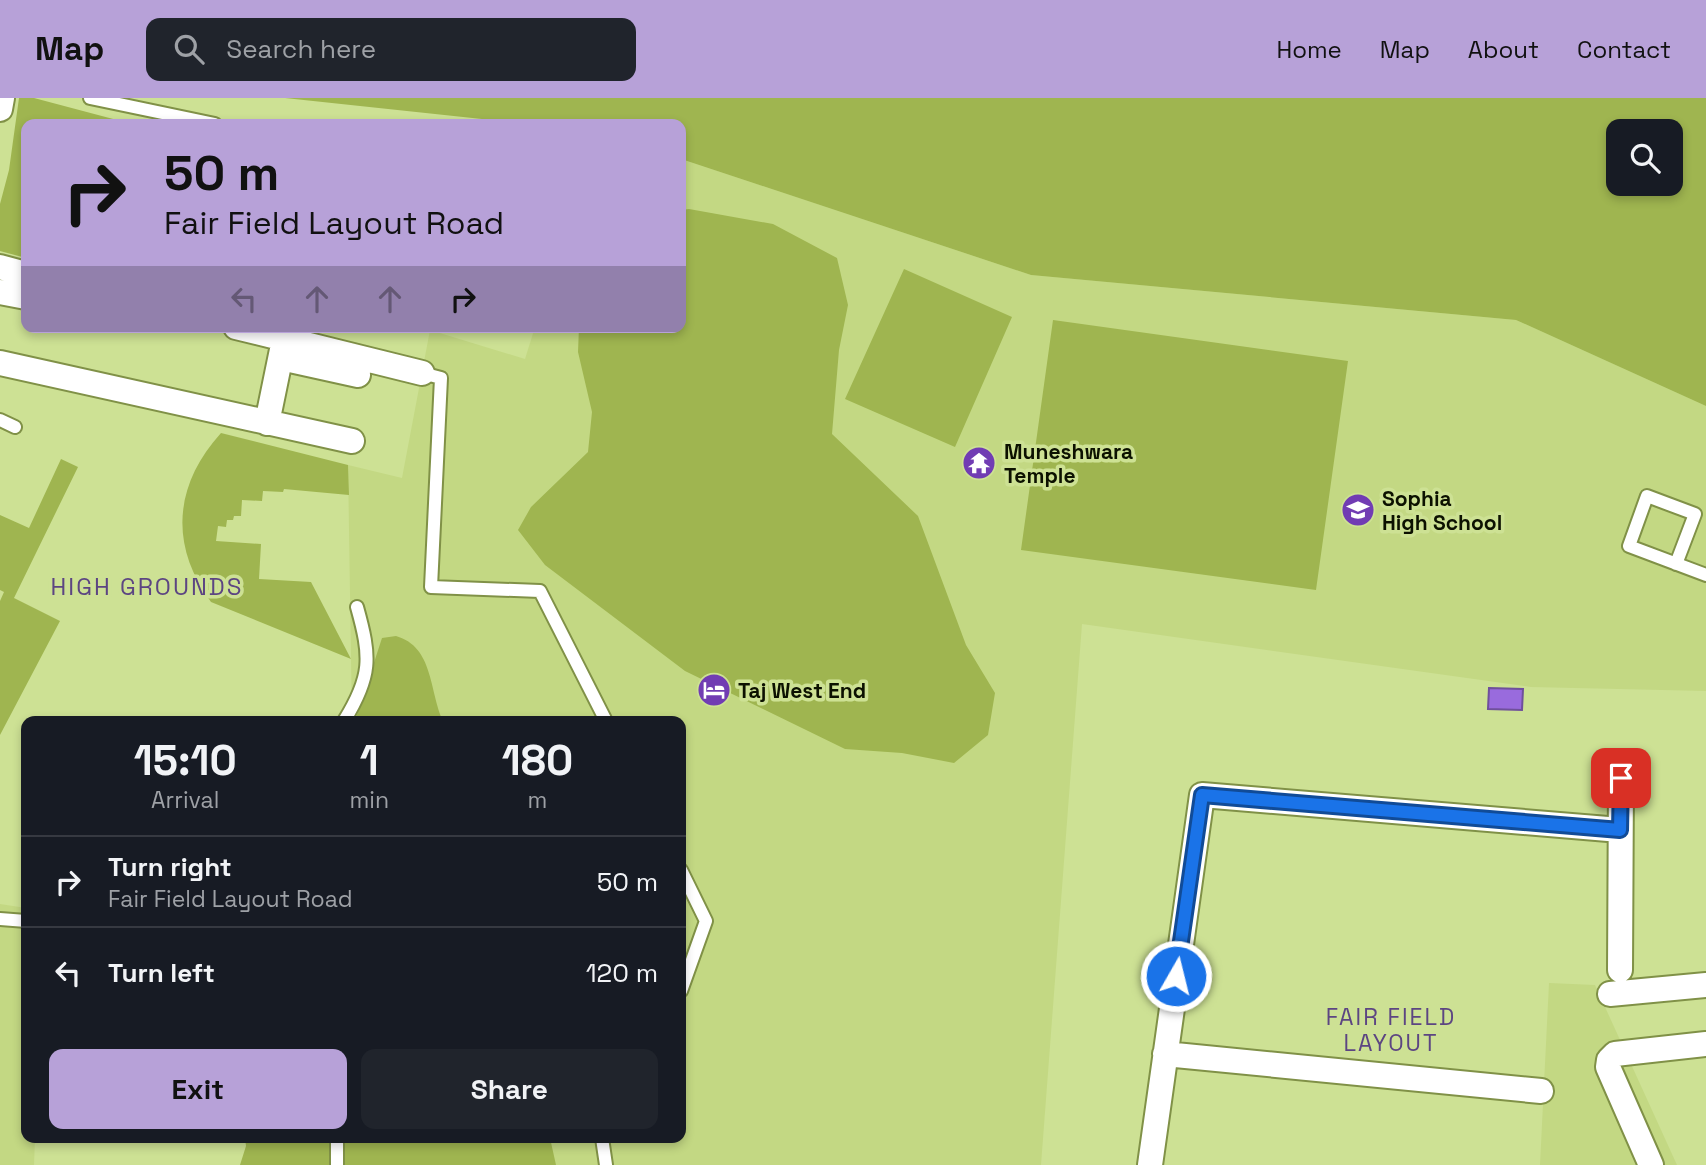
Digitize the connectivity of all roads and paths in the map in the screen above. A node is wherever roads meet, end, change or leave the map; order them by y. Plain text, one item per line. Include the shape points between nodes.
1 (2, 98) edge
2 (90, 98) edge
3 (0, 109) edge
4 (191, 119) edge
5 (0, 267) edge
6 (21, 273) edge
7 (0, 292) edge
8 (21, 296) edge
9 (249, 333) edge
10 (283, 349) junction
11 (0, 363) edge
12 (422, 373) joint
13 (358, 375) dead end
14 (0, 420) edge
15 (267, 423) junction
16 (15, 427) dead end
17 (352, 441) dead end
18 (1676, 564) junction
19 (1706, 575) edge
20 (357, 607) dead end
21 (347, 716) edge
22 (603, 716) edge
23 (1621, 778) dead end
24 (1620, 830) junction
25 (686, 880) edge
26 (0, 919) edge
27 (21, 921) edge
28 (1619, 970) dead end
29 (686, 976) edge
30 (1706, 985) edge
31 (1610, 994) dead end
32 (1706, 1044) edge
33 (1165, 1054) junction
34 (1541, 1091) dead end
35 (337, 1143) edge
36 (603, 1143) edge
37 (337, 1165) edge
38 (606, 1165) edge
39 (1150, 1165) edge
40 (1651, 1165) edge

1 - 3 street
2 - 4 lane
5 - 6 street
7 - 8 street
9 - 10 street
10 - 12 street
10 - 13 street
10 - 15 street
11 - 15 street
12 - 22 lane via 441,378 431,587 540,592
14 - 16 lane
15 - 17 street
18 - 18 lane via 1629,546 1647,496 1695,514
18 - 19 lane
20 - 21 lane via 367,663 361,695
23 - 24 street
24 - 28 street
24 - 33 street via 1202,795
25 - 29 lane via 706,920
26 - 27 lane
30 - 31 street
32 - 40 street via 1615,1054 1609,1060 1608,1067
33 - 34 street
33 - 39 street
35 - 37 lane
36 - 38 lane

